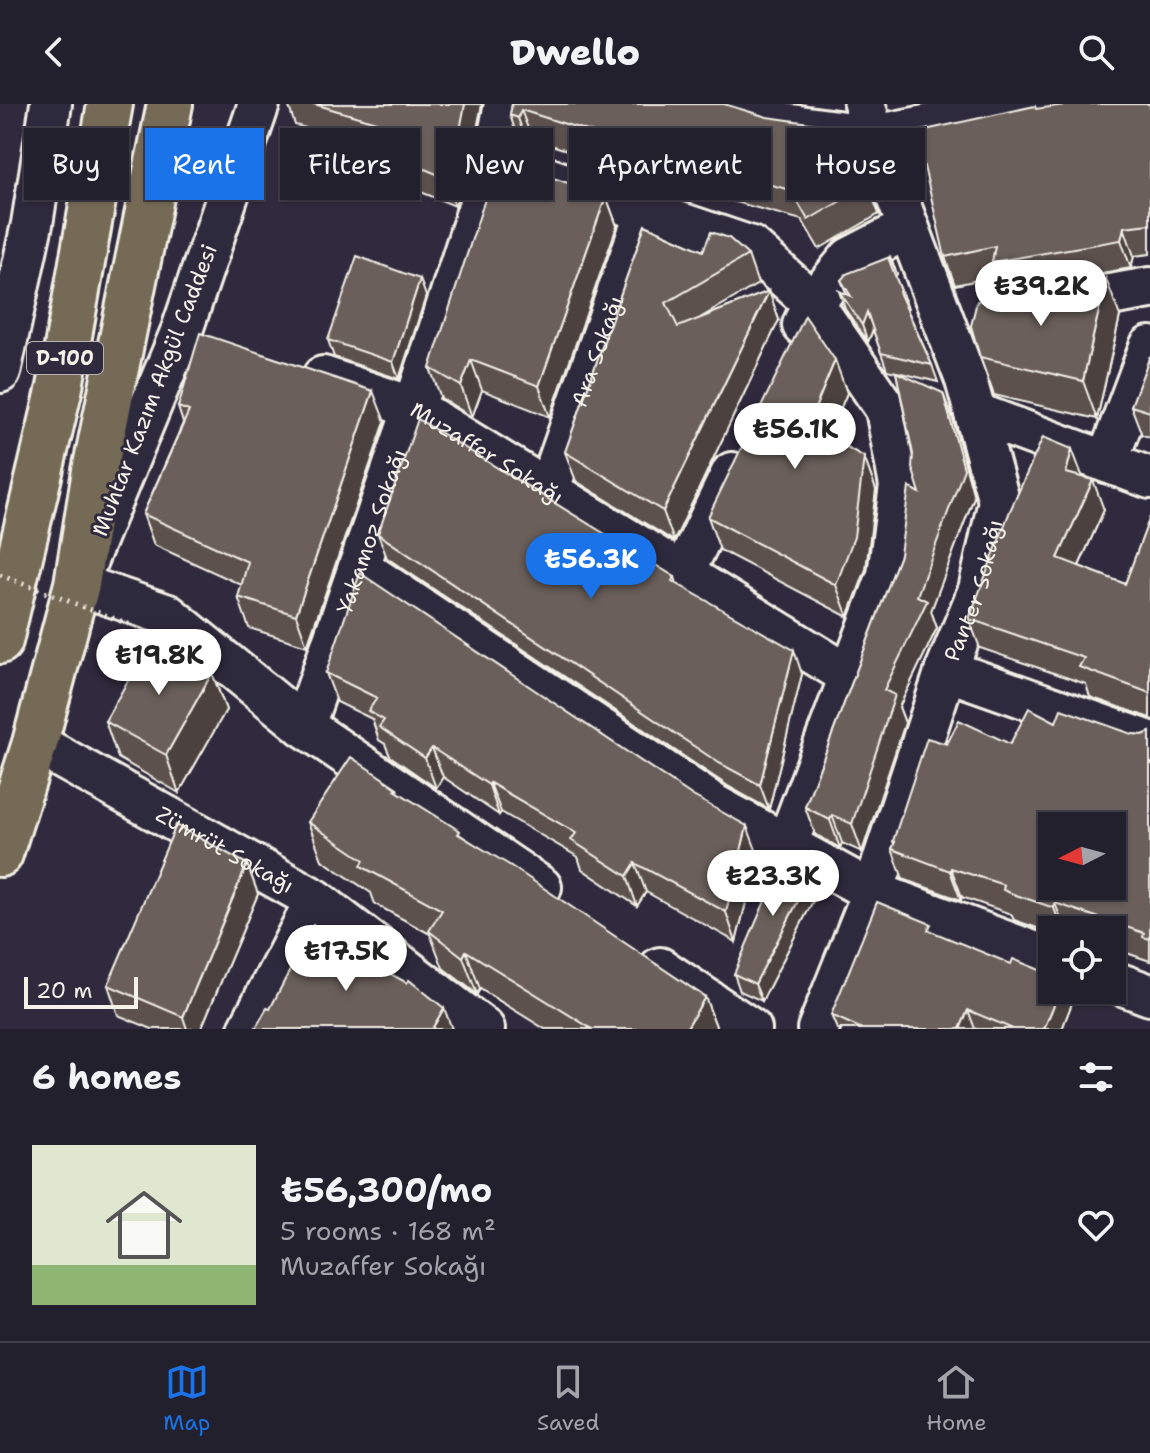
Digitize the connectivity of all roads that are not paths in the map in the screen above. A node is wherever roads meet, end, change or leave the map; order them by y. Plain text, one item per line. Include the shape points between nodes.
1 (51, 104) edge
2 (110, 104) edge
3 (125, 104) edge
4 (170, 104) edge
5 (259, 104) edge
6 (505, 104) edge
7 (717, 104) edge
8 (1038, 104) edge
9 (869, 120) edge
10 (107, 128) edge
11 (115, 128) edge
12 (500, 128) edge
13 (553, 180) edge
14 (95, 200) edge
15 (481, 200) edge
16 (646, 212) junction
17 (908, 228) junction
18 (1150, 288) edge
19 (813, 303) junction
20 (1018, 310) edge
21 (1150, 347) edge
22 (786, 360) edge
23 (284, 364) edge
24 (0, 372) edge
25 (414, 408) junction
26 (975, 413) junction
27 (745, 446) edge
28 (1107, 462) junction
29 (1150, 478) edge
30 (548, 491) junction
31 (359, 567) junction
32 (683, 574) junction
33 (77, 584) junction
34 (0, 641) edge
35 (946, 670) junction
36 (850, 676) junction
37 (304, 726) junction
38 (1150, 742) edge
39 (35, 743) junction
40 (787, 844) junction
41 (0, 854) edge
42 (873, 892) junction
43 (316, 900) junction
44 (567, 904) edge
45 (632, 949) edge
46 (1038, 954) edge
47 (1126, 986) edge
48 (1150, 995) edge
49 (249, 1029) edge
50 (484, 1029) edge
51 (751, 1029) edge
52 (818, 1029) edge

1 - 24 street
2 - 10 main road, D-100
3 - 11 main road
4 - 33 main road
5 - 33 street, Muhtar Kazım Akgül Caddesi via 197,335
6 - 12 street, Yakamoz Sokağı
7 - 9 street via 784,124
8 - 9 street
9 - 17 street, Panter Sokağı
13 - 16 street
14 - 34 main road, D-100 via 60,387
15 - 25 street, Yakamoz Sokağı
16 - 19 street via 751,247
16 - 30 street, Ara Sokağı
17 - 19 street via 850,258
17 - 26 street, Panter Sokağı via 959,320
18 - 20 street
19 - 22 street
19 - 36 street via 886,409 900,486 888,575
21 - 28 street
23 - 25 street, Muzaffer Sokağı
25 - 30 street, Muzaffer Sokağı
25 - 31 street, Yakamoz Sokağı
26 - 28 street
26 - 35 street, Panter Sokağı via 999,501 979,590
27 - 32 street
28 - 29 street
30 - 32 street, Muzaffer Sokağı
31 - 37 street, Yakamoz Sokağı
31 - 40 street via 716,806
32 - 36 street, Muzaffer Sokağı
33 - 37 street via 168,615
33 - 39 main road
35 - 38 street
35 - 42 street, Panter Sokağı
36 - 40 street
37 - 44 street
39 - 41 main road
39 - 43 street, Zümrüt Sokağı
40 - 42 street
42 - 46 street
42 - 52 street, Panter Sokağı
43 - 49 street
43 - 50 street, Zümrüt Sokağı
45 - 51 street
47 - 48 street

